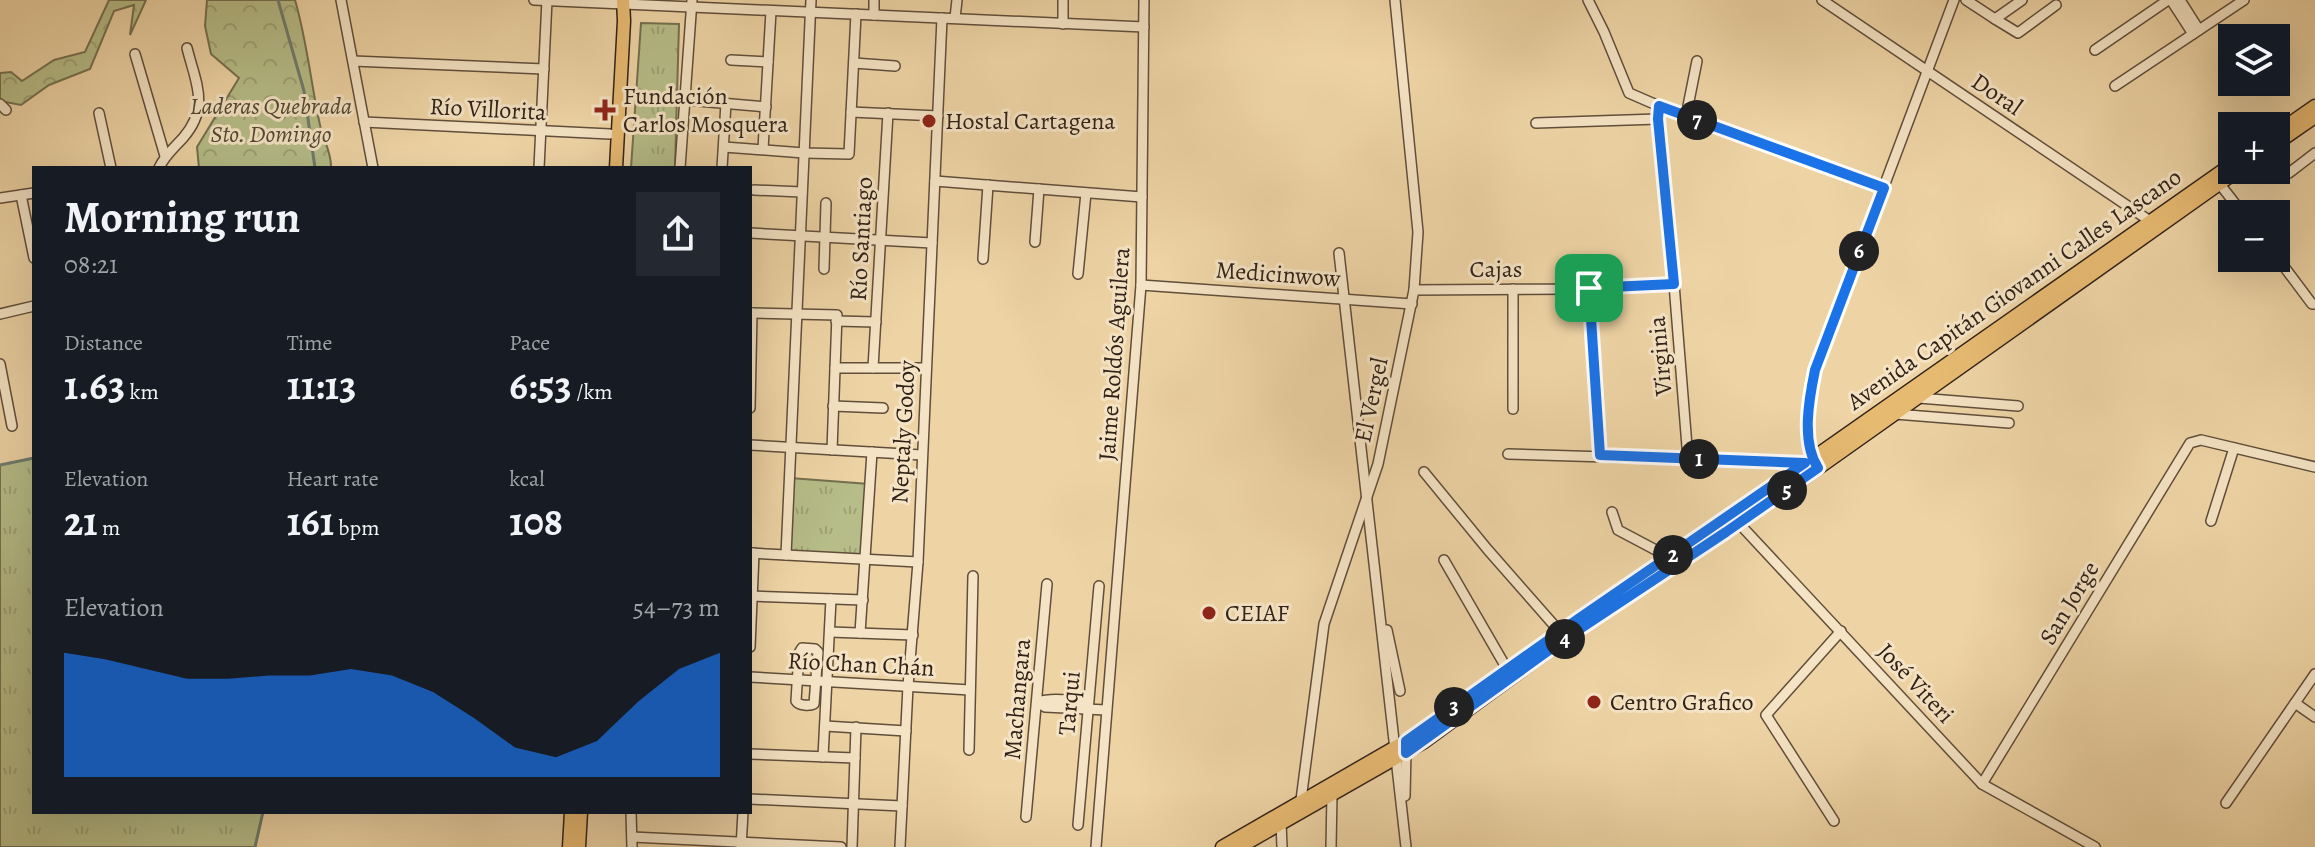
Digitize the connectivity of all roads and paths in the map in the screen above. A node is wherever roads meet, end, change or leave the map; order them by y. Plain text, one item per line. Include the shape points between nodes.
1 (341, 0) edge
2 (534, 0) edge
3 (547, 0) edge
4 (811, 0) edge
5 (874, 0) edge
6 (957, 0) edge
7 (1063, 0) edge
8 (1144, 0) edge
9 (1395, 0) edge
10 (1588, 0) edge
11 (1822, 0) edge
12 (1954, 0) edge
13 (1966, 0) edge
14 (2022, 0) edge
15 (2170, 0) edge
16 (2180, 0) edge
17 (2244, 0) edge
18 (623, 2) edge
19 (692, 4) edge
20 (2056, 5) dead end
21 (771, 11) junction
22 (810, 12) junction
23 (856, 14) junction
24 (874, 15) junction
25 (942, 18) junction
26 (955, 18) junction
27 (1995, 19) junction
28 (1063, 24) junction
29 (1144, 27) junction
30 (2196, 32) junction
31 (187, 48) dead end
32 (2095, 50) dead end
33 (135, 54) dead end
34 (731, 60) dead end
35 (353, 61) junction
36 (1697, 61) dead end
37 (768, 62) junction
38 (854, 63) junction
39 (895, 66) dead end
40 (544, 69) junction
41 (1928, 72) junction
42 (2115, 86) dead end
43 (686, 100) junction
44 (726, 103) junction
45 (1659, 106) junction
46 (2315, 106) edge
47 (766, 107) junction
48 (851, 112) junction
49 (99, 113) dead end
50 (888, 113) junction
51 (938, 116) junction
52 (1686, 116) junction
53 (2315, 117) edge
54 (1658, 119) junction
55 (364, 122) junction
56 (1536, 123) dead end
57 (2290, 123) edge
58 (541, 132) junction
59 (610, 134) junction
60 (2290, 134) edge
61 (724, 147) junction
62 (763, 149) junction
63 (804, 153) junction
64 (2315, 153) edge
65 (165, 156) junction
66 (111, 166) edge
67 (160, 166) edge
68 (373, 166) edge
69 (539, 166) edge
70 (608, 166) edge
71 (616, 166) edge
72 (680, 166) edge
73 (722, 166) edge
74 (2290, 172) edge
75 (2218, 174) edge
76 (935, 181) junction
77 (2218, 184) edge
78 (2220, 184) edge
79 (988, 185) junction
80 (1884, 188) junction
81 (1039, 189) junction
82 (754, 190) dead end
83 (802, 192) junction
84 (32, 193) edge
85 (1086, 193) junction
86 (21, 195) junction
87 (1142, 197) junction
88 (0, 198) edge
89 (2232, 200) edge
90 (826, 203) dead end
91 (2150, 221) junction
92 (752, 233) edge
93 (800, 235) junction
94 (824, 237) junction
95 (881, 240) junction
96 (1035, 242) dead end
97 (932, 243) junction
98 (32, 248) edge
99 (1339, 253) dead end
100 (983, 259) dead end
101 (824, 269) dead end
102 (2288, 272) edge
103 (1078, 274) dead end
104 (1674, 284) junction
105 (1141, 285) junction
106 (1589, 288) junction
107 (1513, 289) junction
108 (1414, 290) junction
109 (1412, 304) junction
110 (2315, 304) edge
111 (32, 306) edge
112 (752, 313) edge
113 (0, 314) edge
114 (797, 314) junction
115 (837, 318) junction
116 (876, 322) junction
117 (0, 364) edge
118 (835, 368) junction
119 (873, 368) junction
120 (926, 368) junction
121 (1919, 398) junction
122 (833, 406) junction
123 (2018, 406) dead end
124 (883, 408) dead end
125 (1513, 409) dead end
126 (1895, 414) junction
127 (2009, 423) dead end
128 (12, 426) dead end
129 (752, 445) edge
130 (790, 447) junction
131 (2234, 448) junction
132 (832, 450) junction
133 (872, 452) junction
134 (1508, 454) dead end
135 (922, 455) junction
136 (1600, 455) junction
137 (1688, 459) junction
138 (1812, 463) junction
139 (2315, 467) edge
140 (1424, 472) dead end
141 (1612, 512) dead end
142 (1361, 514) junction
143 (1735, 519) junction
144 (2211, 521) dead end
145 (752, 553) edge
146 (786, 555) junction
147 (1669, 557) junction
148 (866, 559) junction
149 (1444, 560) dead end
150 (918, 562) junction
151 (973, 576) dead end
152 (1047, 584) dead end
153 (1099, 586) dead end
154 (752, 596) edge
155 (831, 599) junction
156 (863, 600) junction
157 (1841, 631) junction
158 (830, 632) junction
159 (1560, 632) junction
160 (860, 633) junction
161 (913, 635) junction
162 (1507, 669) junction
163 (2315, 674) edge
164 (752, 677) edge
165 (797, 680) junction
166 (816, 681) junction
167 (827, 682) junction
168 (908, 686) junction
169 (970, 690) junction
170 (1400, 691) dead end
171 (1037, 702) junction
172 (2295, 703) junction
173 (1088, 708) junction
174 (1106, 710) junction
175 (2315, 717) edge
176 (825, 726) junction
177 (856, 727) junction
178 (906, 731) junction
179 (1406, 747) junction
180 (969, 750) dead end
181 (752, 754) edge
182 (823, 757) junction
183 (855, 758) junction
184 (1982, 784) junction
185 (1332, 794) junction
186 (752, 799) edge
187 (1301, 800) junction
188 (855, 803) junction
189 (2226, 803) dead end
190 (902, 806) junction
191 (571, 814) edge
192 (581, 814) edge
193 (631, 814) edge
194 (743, 814) edge
195 (1026, 817) dead end
196 (1834, 821) dead end
197 (1281, 823) junction
198 (1078, 825) dead end
199 (632, 842) edge
200 (666, 843) edge
201 (741, 844) edge
202 (822, 846) edge
203 (569, 847) edge
204 (579, 847) edge
205 (841, 847) edge
206 (852, 847) edge
207 (900, 847) edge
208 (1096, 847) edge
209 (1222, 847) edge
210 (1240, 847) edge
211 (1282, 847) edge
212 (1331, 847) edge
213 (1406, 847) edge
214 (2095, 847) edge

1 - 35 street
2 - 3 street
3 - 18 street
3 - 40 street
4 - 22 street
5 - 24 street
6 - 26 street
7 - 28 street
8 - 29 street, Jaime Roldós Aguilera
9 - 108 street, El Vergel via 1418,232
10 - 45 street via 1629,93
11 - 41 street, Doral
12 - 41 street
13 - 27 street
14 - 27 street
15 - 30 street
15 - 32 street
16 - 30 street
17 - 30 street
18 - 19 street
18 - 59 main road via 616,19
18 - 71 main road
19 - 21 street
19 - 43 street
20 - 27 street via 2018,33
21 - 22 street
21 - 37 street
22 - 23 street
22 - 63 street
23 - 24 street
23 - 38 street
24 - 25 street
25 - 26 street
25 - 51 street, Neptaly Godoy
26 - 28 street
28 - 29 street
29 - 87 street, Jaime Roldós Aguilera
30 - 42 street
31 - 65 street via 200,99 195,122
33 - 65 street
34 - 37 street
35 - 40 street
35 - 55 street
36 - 52 street
37 - 47 street
38 - 39 street
38 - 48 street
40 - 58 street
41 - 80 street
41 - 91 street, Doral
43 - 44 street
43 - 72 street
44 - 47 street
44 - 61 street
45 - 52 street
45 - 54 street, Virginia
46 - 57 main road
47 - 62 street
48 - 50 street
48 - 63 street via 849,154
49 - 66 street
50 - 51 street
50 - 95 street, Río Santiago
51 - 76 street, Neptaly Godoy
52 - 80 street
53 - 60 main road
54 - 56 street
54 - 104 street, Virginia
55 - 58 street, Río Villorita
55 - 68 street
58 - 59 street, Río Villorita
58 - 69 street
59 - 70 main road
61 - 62 street
61 - 73 street
62 - 63 street
63 - 83 street
64 - 74 street
65 - 67 street
75 - 91 main road, Avenida Capitán Giovanni Calles Lascano
76 - 79 street
76 - 97 street, Neptaly Godoy
77 - 121 main road, Avenida Capitán Giovanni Calles Lascano
78 - 89 street
79 - 81 street
79 - 100 street
80 - 138 street via 1815,370 1809,414
81 - 85 street
81 - 96 street
82 - 83 street
83 - 93 street
84 - 86 street
85 - 87 street
85 - 103 street
86 - 88 street
86 - 98 street
87 - 105 street, Jaime Roldós Aguilera
90 - 94 street
91 - 138 main road, Avenida Capitán Giovanni Calles Lascano
92 - 93 street
93 - 94 street
93 - 114 street
94 - 95 street
94 - 101 street
95 - 97 street
95 - 116 street, Río Santiago
97 - 120 street, Neptaly Godoy
99 - 213 street
102 - 110 street
104 - 106 street, Cajas
104 - 137 street, Virginia
105 - 109 street, Medicinwow
105 - 174 street, Jaime Roldós Aguilera
106 - 107 street, Cajas
106 - 136 street
107 - 108 street, Cajas
107 - 125 street
108 - 109 street, El Vergel
109 - 142 street, El Vergel via 1378,464
111 - 113 street
112 - 114 street
114 - 115 street
114 - 130 street
115 - 116 street
115 - 118 street
116 - 119 street, Río Santiago
117 - 128 street
118 - 119 street
118 - 122 street
119 - 120 street
120 - 135 street, Neptaly Godoy
121 - 123 street
121 - 126 main road, Avenida Capitán Giovanni Calles Lascano
122 - 124 street
122 - 132 street
126 - 127 street
126 - 138 main road, Avenida Capitán Giovanni Calles Lascano
129 - 130 street
130 - 132 street
130 - 146 street
131 - 139 street
131 - 144 street
131 - 184 street, San Jorge via 2201,440 2190,443
132 - 133 street
133 - 135 street
133 - 148 street
134 - 136 street
135 - 150 street, Neptaly Godoy
136 - 137 street
137 - 138 street
138 - 143 main road, Avenida Capitán Giovanni Calles Lascano
140 - 159 street
141 - 147 street via 1618,530
142 - 170 street
142 - 187 street, El Vergel via 1324,624
143 - 147 main road, Avenida Capitán Giovanni Calles Lascano
143 - 157 street, José Viteri
143 - 179 main road, Avenida Capitán Giovanni Calles Lascano
145 - 146 street
146 - 148 street
147 - 159 main road, Avenida Capitán Giovanni Calles Lascano
148 - 150 street
148 - 156 street
149 - 162 street
150 - 161 street, Neptaly Godoy
151 - 169 street
152 - 171 street, Machangara
153 - 173 street, Tarqui
154 - 155 street
155 - 156 street
155 - 158 street
156 - 160 street
157 - 184 street, José Viteri
157 - 196 street via 1766,715
158 - 160 street
158 - 167 street
159 - 162 main road, Avenida Capitán Giovanni Calles Lascano
160 - 161 street
161 - 168 street, Neptaly Godoy
162 - 179 main road, Avenida Capitán Giovanni Calles Lascano
163 - 172 street
164 - 165 street, Río Chan Chán
165 - 166 street, Río Chan Chán
165 - 166 street via 796,701 811,705
165 - 166 street via 802,648 817,650
166 - 167 street, Río Chan Chán
167 - 168 street, Río Chan Chán
167 - 176 street
168 - 169 street, Río Chan Chán
168 - 178 street, Neptaly Godoy
169 - 180 street
171 - 173 street via 1045,707
171 - 195 street, Machangara
172 - 175 street
172 - 189 street
173 - 174 street
173 - 198 street, Tarqui
174 - 208 street, Jaime Roldós Aguilera
176 - 177 street
176 - 182 street
177 - 178 street
177 - 183 street
178 - 190 street, Neptaly Godoy
179 - 185 main road, Avenida Capitán Giovanni Calles Lascano
179 - 187 main road, Avenida Capitán Giovanni Calles Lascano
179 - 213 street
181 - 182 street
182 - 183 street
183 - 188 street
184 - 214 street, José Viteri
185 - 197 main road, Avenida Capitán Giovanni Calles Lascano
185 - 212 street
186 - 188 street
187 - 209 main road, Avenida Capitán Giovanni Calles Lascano
188 - 190 street
188 - 206 street
190 - 207 street, Neptaly Godoy
191 - 203 main road
192 - 204 main road
193 - 199 street
194 - 201 street
197 - 210 main road, Avenida Capitán Giovanni Calles Lascano
197 - 211 street
199 - 200 street
200 - 201 street
201 - 202 street
202 - 205 street

